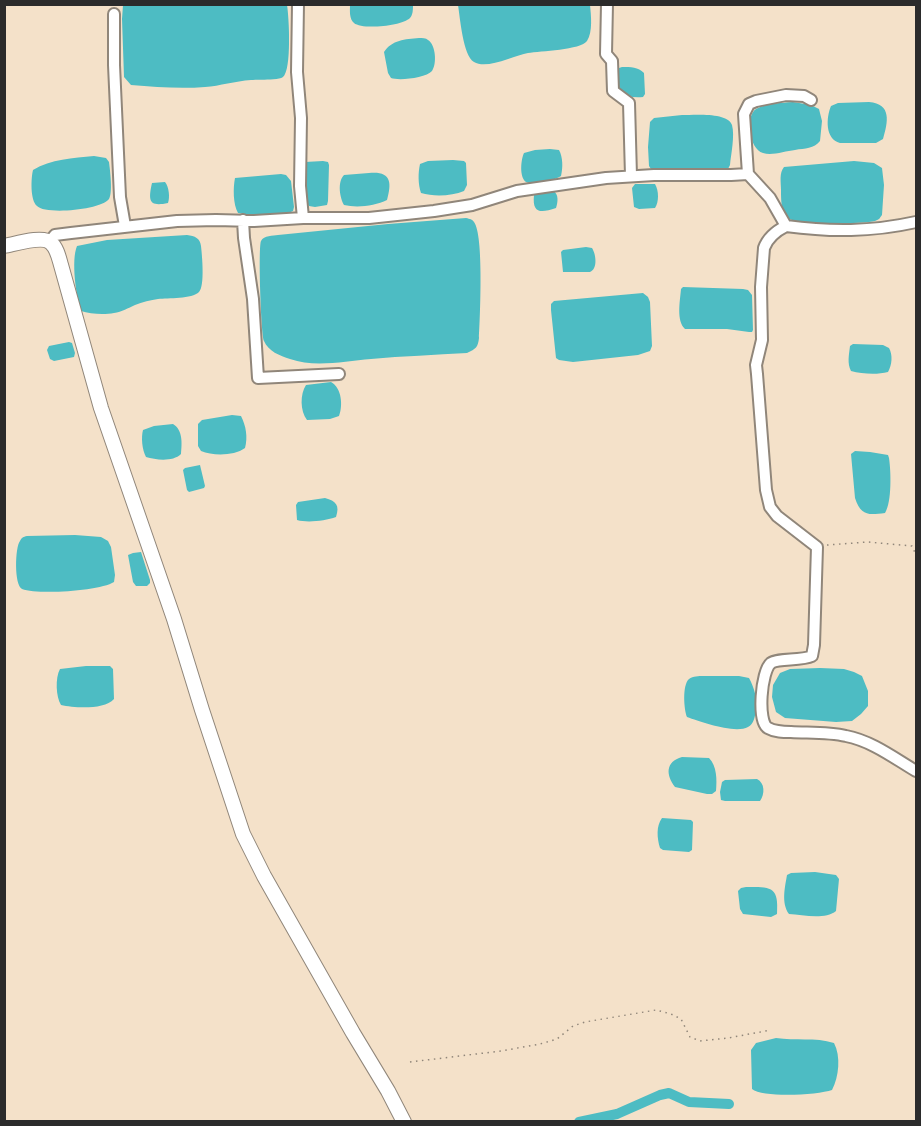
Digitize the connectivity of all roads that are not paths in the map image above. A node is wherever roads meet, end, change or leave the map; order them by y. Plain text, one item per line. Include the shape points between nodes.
1 (298, 4) edge
2 (607, 4) edge
3 (114, 14) dead end
4 (811, 100) dead end
5 (748, 174) junction
6 (631, 176) junction
7 (303, 218) junction
8 (243, 220) junction
9 (916, 222) edge
10 (125, 226) junction
11 (786, 226) junction
12 (50, 241) junction
13 (4, 246) edge
14 (339, 374) dead end
15 (916, 771) edge
16 (404, 1122) edge

1 - 7 street
2 - 6 street via 606,54 612,61 613,91 629,102
3 - 10 street
4 - 5 street via 786,95 749,104 744,114
5 - 6 street
5 - 11 street via 770,198
6 - 7 street via 518,191 434,211 369,218
7 - 8 street
8 - 10 street
8 - 14 street via 258,378
9 - 11 street via 870,230
10 - 12 street via 55,235
11 - 15 street via 766,243 761,272 762,340 756,374 770,507 817,547 813,651 807,658 770,664 763,683 763,722 777,731 844,735 862,740
12 - 13 street
12 - 16 street via 59,256 101,408 243,834 268,885

